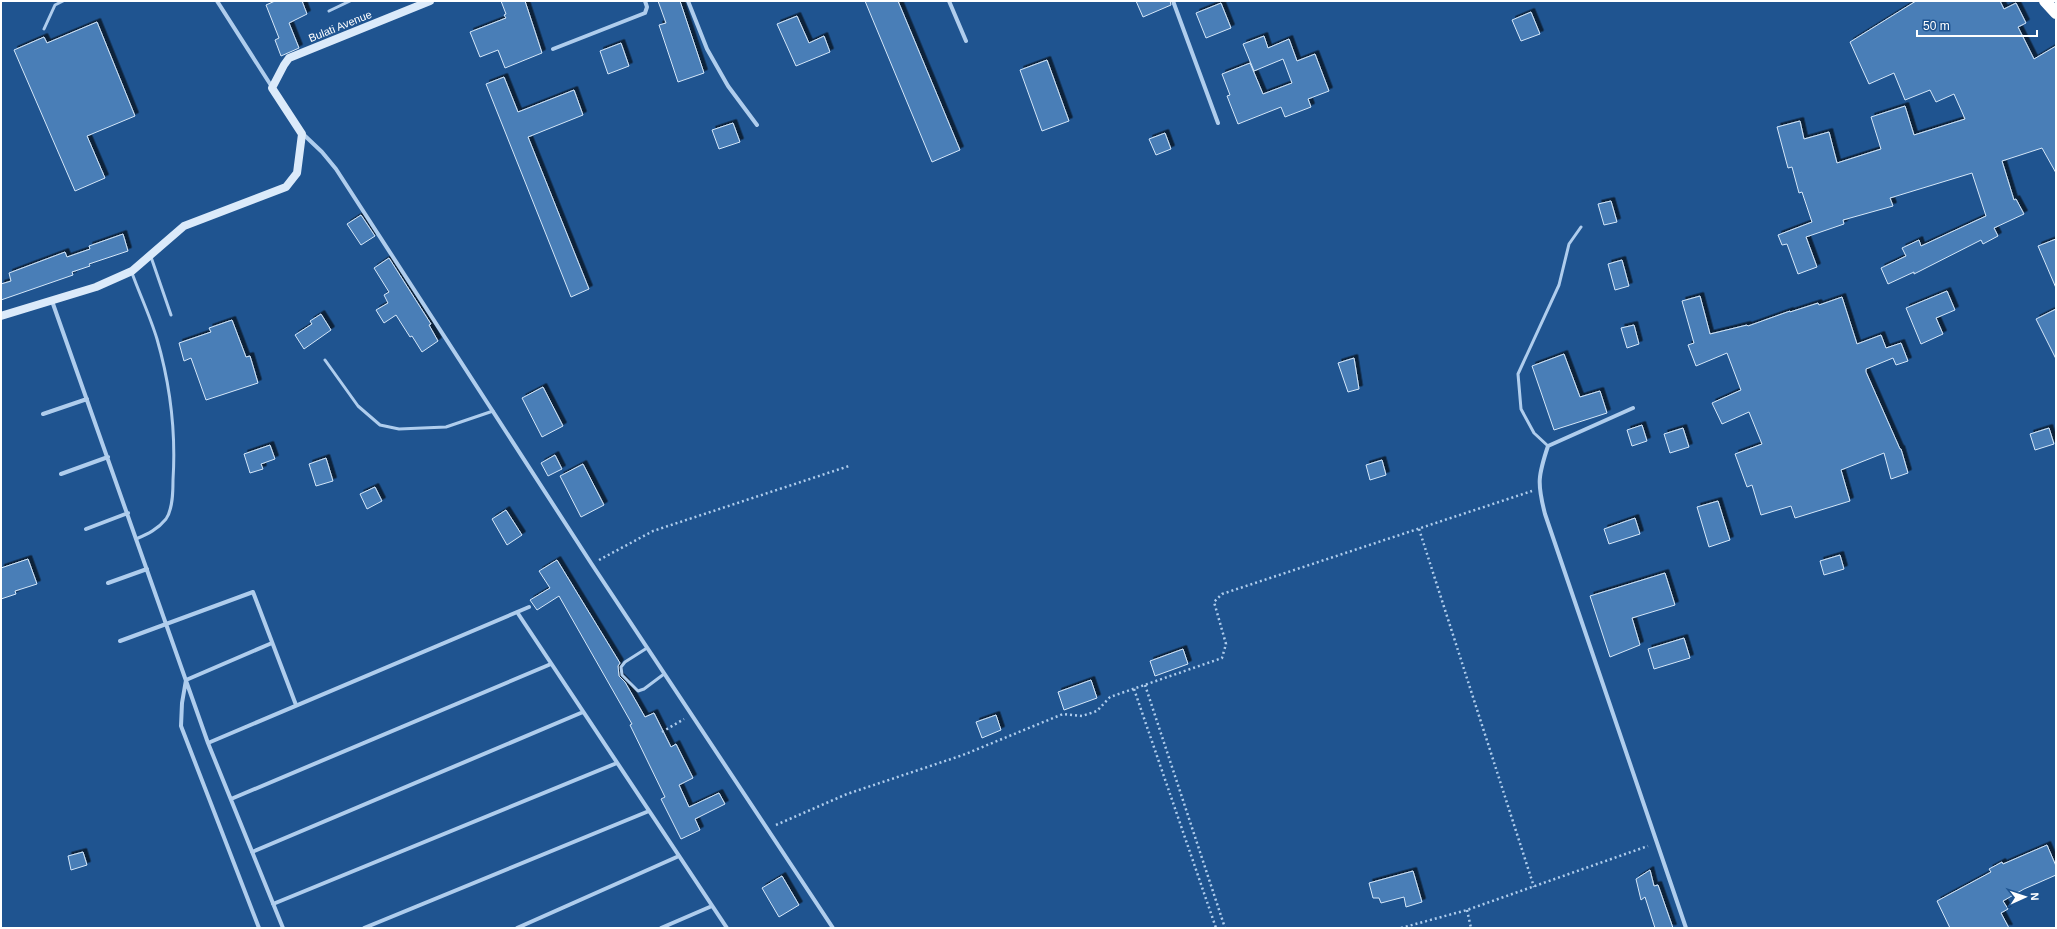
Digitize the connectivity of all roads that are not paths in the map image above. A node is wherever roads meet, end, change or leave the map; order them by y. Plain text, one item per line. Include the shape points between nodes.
1 (63, 1) edge
2 (217, 1) edge
3 (350, 1) edge
4 (430, 1) edge
5 (645, 1) edge
6 (688, 1) edge
7 (949, 1) edge
8 (1172, 1) edge
9 (2045, 1) edge
10 (329, 10) dead end
11 (2056, 13) edge
12 (44, 29) dead end
13 (966, 41) dead end
14 (553, 49) dead end
15 (272, 88) junction
16 (1218, 123) dead end
17 (757, 125) dead end
18 (302, 134) junction
19 (1581, 226) dead end
20 (150, 256) junction
21 (132, 271) junction
22 (52, 301) junction
23 (171, 315) dead end
24 (1, 316) edge
25 (325, 360) dead end
26 (87, 399) junction
27 (1633, 408) dead end
28 (492, 411) junction
29 (42, 414) dead end
30 (1548, 446) junction
31 (108, 457) junction
32 (60, 474) dead end
33 (128, 513) junction
34 (86, 529) dead end
35 (136, 539) junction
36 (147, 569) junction
37 (108, 583) dead end
38 (529, 607) dead end
39 (517, 612) junction
40 (167, 625) junction
41 (120, 641) dead end
42 (272, 643) junction
43 (647, 648) junction
44 (551, 664) junction
45 (664, 674) junction
46 (186, 680) junction
47 (296, 705) junction
48 (583, 712) junction
49 (208, 743) junction
50 (617, 763) junction
51 (231, 799) junction
52 (649, 811) junction
53 (252, 852) junction
54 (679, 856) junction
55 (273, 904) junction
56 (712, 906) junction
57 (259, 928) edge
58 (282, 928) edge
59 (364, 928) edge
60 (517, 928) edge
61 (661, 928) edge
62 (727, 928) edge
63 (832, 928) edge
64 (1686, 928) edge

1 - 12 lane via 55,5
2 - 15 street
3 - 10 lane
4 - 15 street, Bulati Avenue via 289,58
5 - 14 street via 645,13
6 - 17 street via 707,49 728,86
7 - 13 street
8 - 16 street
9 - 11 highway
15 - 18 street
18 - 20 street via 297,173 286,187 184,226
18 - 28 street via 336,169
19 - 30 lane via 1568,244 1559,285 1518,374 1521,409 1534,433
20 - 21 street
20 - 23 lane
21 - 22 street
21 - 35 lane via 157,338 166,377 174,461 172,496 167,518 154,531
22 - 24 street
22 - 26 street
25 - 28 lane via 358,406 380,425 398,429 446,427
26 - 29 street
26 - 31 street
27 - 30 street
28 - 43 street
30 - 64 street via 1540,468 1538,489 1545,514
31 - 32 street
31 - 33 street
33 - 34 street
33 - 35 street
35 - 36 street
36 - 37 street
36 - 40 street
38 - 39 street
39 - 44 street
39 - 47 street
40 - 41 street
40 - 42 street via 253,592
40 - 46 street
42 - 46 street
42 - 47 street
43 - 45 street
43 - 45 lane via 625,662 621,667 622,675 638,690 644,689
44 - 48 street
44 - 51 street
45 - 63 street
46 - 49 street
46 - 57 street via 181,726
47 - 49 street
48 - 50 street
48 - 53 street
49 - 51 street
50 - 52 street
50 - 55 street
51 - 53 street
52 - 54 street
52 - 59 street
53 - 55 street
54 - 56 street
54 - 60 street
55 - 58 street
56 - 61 street
56 - 62 street

